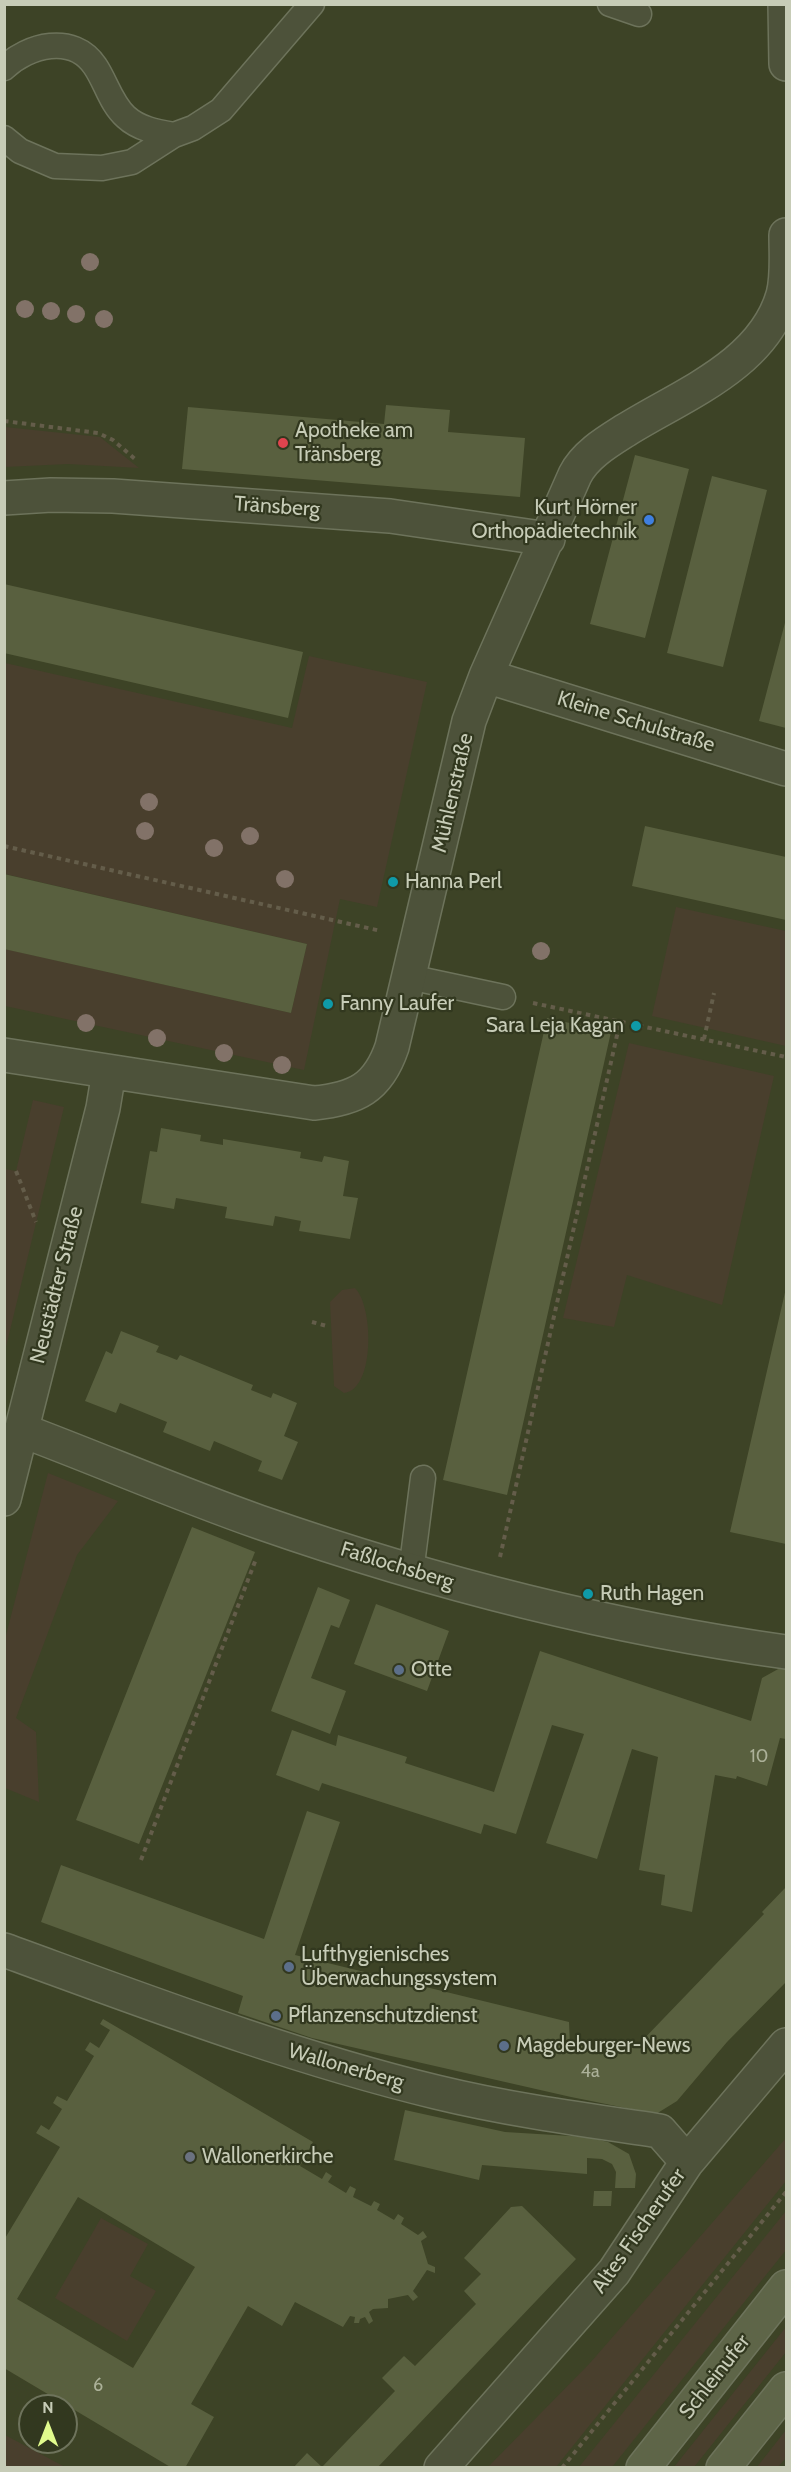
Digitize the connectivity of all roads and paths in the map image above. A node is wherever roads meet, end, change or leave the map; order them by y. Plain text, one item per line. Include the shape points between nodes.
1 (312, 4) edge
2 (610, 4) edge
3 (785, 4) edge
4 (639, 14) dead end
5 (786, 64) edge
6 (4, 68) edge
7 (174, 135) junction
8 (4, 138) edge
9 (786, 235) edge
10 (786, 275) edge
11 (4, 421) edge
12 (138, 462) dead end
13 (4, 498) edge
14 (548, 539) junction
15 (486, 676) junction
16 (786, 769) edge
17 (4, 846) edge
18 (418, 940) junction
19 (409, 977) junction
20 (714, 993) dead end
21 (503, 997) joint
22 (620, 1022) junction
23 (704, 1040) junction
24 (4, 1055) edge
25 (786, 1057) edge
26 (109, 1071) junction
27 (312, 1322) dead end
28 (327, 1326) dead end
29 (21, 1430) junction
30 (423, 1478) dead end
31 (4, 1498) edge
32 (269, 1525) junction
33 (411, 1572) junction
34 (492, 1595) junction
35 (786, 1652) edge
36 (141, 1860) dead end
37 (4, 1950) edge
38 (786, 2045) edge
39 (687, 2162) junction
40 (786, 2192) edge
41 (786, 2287) edge
42 (786, 2389) edge
43 (441, 2468) edge
44 (562, 2468) edge
45 (643, 2468) edge
46 (723, 2468) edge

1 - 7 lane via 221,110
2 - 4 lane
3 - 5 street
6 - 7 lane via 22,54 42,47 71,48 94,64 126,117 149,130
7 - 8 lane via 132,162 102,168 47,163 20,151
9 - 10 street, Mühlenstraße
10 - 14 street, Mühlenstraße via 775,313 739,358 718,375 606,443 581,465
11 - 12 path via 98,434 118,444
13 - 14 street, Tränsberg via 113,496 367,514
14 - 15 street, Mühlenstraße
15 - 16 street, Kleine Schulstraße
15 - 18 street, Mühlenstraße via 469,722
17 - 18 path
18 - 19 street, Mühlenstraße
19 - 21 lane
19 - 26 street, Mühlenstraße via 392,1047 382,1069 362,1091 346,1098 299,1102
20 - 23 path
21 - 22 path
22 - 23 path
22 - 34 path
23 - 25 path
24 - 26 street, Mühlenstraße
26 - 29 street, Neustädter Straße
27 - 28 path
29 - 31 street, Neustädter Straße
29 - 32 street, Faßlochsberg
30 - 33 lane
32 - 33 street, Faßlochsberg
32 - 36 path
33 - 34 street, Faßlochsberg
34 - 35 street, Faßlochsberg via 615,1623
37 - 39 street, Wallonerberg via 270,2046 436,2092 503,2107 660,2131
38 - 39 street, Altes Fischerufer
39 - 43 street, Altes Fischerufer via 614,2272
40 - 44 path
41 - 45 main road, Schleinufer
42 - 46 main road

